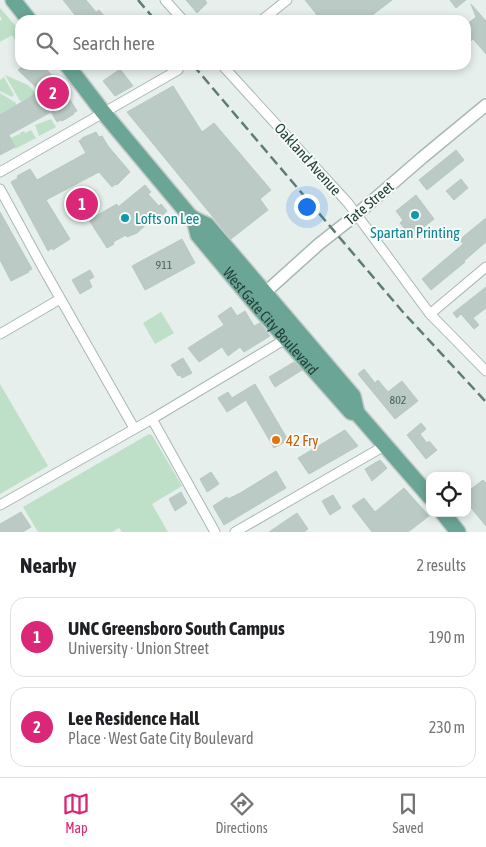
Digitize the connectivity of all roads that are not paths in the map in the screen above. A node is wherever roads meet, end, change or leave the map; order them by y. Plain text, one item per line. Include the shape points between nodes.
1 (13, 0) edge
2 (165, 0) edge
3 (288, 0) edge
4 (25, 15) edge
5 (178, 15) edge
6 (268, 15) edge
7 (70, 70) edge
8 (178, 70) dead end
9 (226, 70) edge
10 (486, 105) edge
11 (103, 112) junction
12 (0, 172) edge
13 (0, 189) edge
14 (356, 215) junction
15 (486, 267) edge
16 (60, 298) junction
17 (260, 298) junction
18 (430, 314) junction
19 (0, 334) edge
20 (292, 336) junction
21 (486, 371) edge
22 (152, 419) junction
23 (134, 428) junction
24 (386, 446) junction
25 (426, 492) edge
26 (0, 505) edge
27 (446, 517) edge
28 (215, 532) edge
29 (235, 532) edge
30 (458, 532) edge

1 - 4 main road
2 - 5 street
3 - 6 street
7 - 11 main road, West Gate City Boulevard
8 - 11 street
9 - 14 street, Oakland Avenue
10 - 14 street, Tate Street
11 - 12 street
11 - 17 main road, West Gate City Boulevard via 194,219 198,235
13 - 16 street
14 - 17 street, Tate Street via 318,244
14 - 18 street, Oakland Avenue
15 - 18 street
16 - 19 street
16 - 23 street
17 - 20 main road, West Gate City Boulevard
18 - 21 street, Oakland Avenue
20 - 22 street
20 - 24 main road, West Gate City Boulevard via 351,412 358,413
22 - 23 street
22 - 28 street
23 - 26 street
24 - 25 main road, West Gate City Boulevard
24 - 29 street
27 - 30 main road

